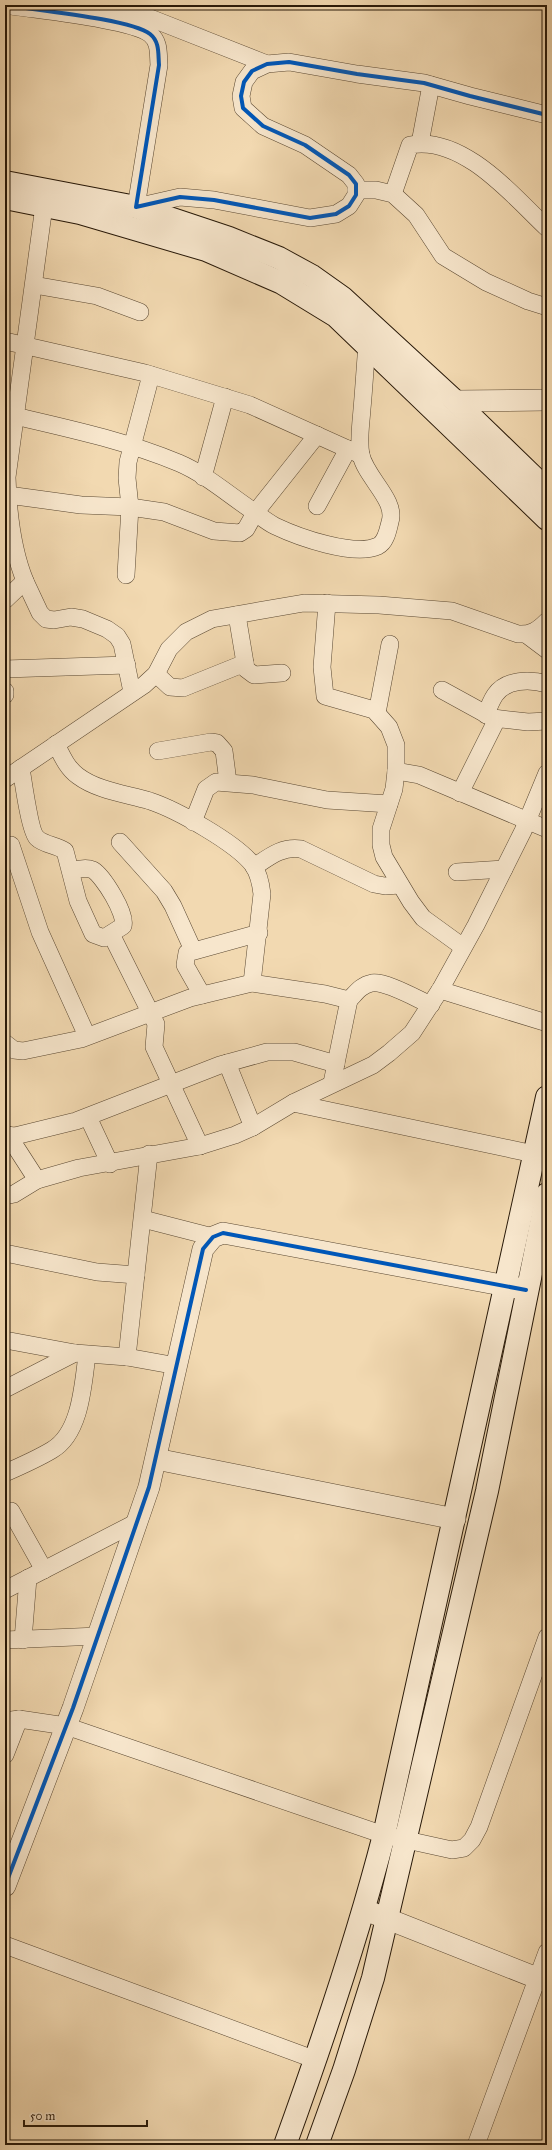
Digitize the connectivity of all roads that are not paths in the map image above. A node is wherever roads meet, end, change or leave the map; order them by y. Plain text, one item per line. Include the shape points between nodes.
1 (5, 5) edge
2 (106, 5) edge
3 (266, 64) junction
4 (431, 85) junction
5 (547, 115) edge
6 (420, 143) junction
7 (5, 182) edge
8 (356, 190) junction
9 (393, 194) junction
10 (5, 198) edge
11 (44, 206) junction
12 (136, 207) junction
13 (547, 228) edge
14 (34, 285) junction
15 (547, 307) edge
16 (140, 312) dead end
17 (5, 341) edge
18 (367, 345) junction
19 (26, 346) junction
20 (151, 375) junction
21 (225, 397) junction
22 (547, 400) edge
23 (455, 401) junction
24 (15, 416) junction
25 (317, 435) junction
26 (131, 445) junction
27 (355, 452) junction
28 (203, 477) junction
29 (547, 490) edge
30 (8, 495) junction
31 (317, 506) dead end
32 (130, 507) junction
33 (255, 513) junction
34 (547, 519) edge
35 (10, 557) edge
36 (126, 575) dead end
37 (25, 581) junction
38 (5, 600) edge
39 (327, 603) junction
40 (237, 615) junction
41 (547, 621) edge
42 (527, 634) junction
43 (390, 644) dead end
44 (547, 650) edge
45 (245, 664) junction
46 (127, 665) junction
47 (5, 670) edge
48 (282, 673) dead end
49 (156, 674) junction
50 (547, 684) edge
51 (442, 690) dead end
52 (5, 691) edge
53 (132, 692) junction
54 (5, 695) edge
55 (377, 713) junction
56 (491, 717) junction
57 (547, 722) edge
58 (56, 744) junction
59 (158, 751) dead end
60 (21, 768) junction
61 (396, 771) junction
62 (547, 773) edge
63 (5, 779) edge
64 (228, 782) junction
65 (460, 793) junction
66 (389, 804) junction
67 (193, 822) junction
68 (528, 822) junction
69 (547, 829) edge
70 (120, 842) dead end
71 (11, 845) dead end
72 (254, 867) junction
73 (504, 869) junction
74 (72, 871) junction
75 (457, 872) dead end
76 (400, 885) junction
77 (259, 933) junction
78 (112, 934) junction
79 (463, 947) junction
80 (193, 950) junction
81 (252, 983) junction
82 (440, 990) junction
83 (202, 995) junction
84 (349, 1000) junction
85 (431, 1005) junction
86 (150, 1013) junction
87 (547, 1023) edge
88 (87, 1036) junction
89 (5, 1043) edge
90 (227, 1063) junction
91 (336, 1064) junction
92 (332, 1083) junction
93 (171, 1084) junction
94 (547, 1097) edge
95 (293, 1103) junction
96 (88, 1117) junction
97 (253, 1128) junction
98 (6, 1135) edge
99 (200, 1146) junction
100 (149, 1154) junction
101 (534, 1154) junction
102 (110, 1164) junction
103 (36, 1180) junction
104 (5, 1196) edge
105 (546, 1206) edge
106 (143, 1219) junction
107 (213, 1237) junction
108 (5, 1253) edge
109 (136, 1275) junction
110 (504, 1286) junction
111 (526, 1290) junction
112 (5, 1340) edge
113 (81, 1354) junction
114 (127, 1357) junction
115 (177, 1366) junction
116 (5, 1389) edge
117 (156, 1459) junction
118 (5, 1473) edge
119 (11, 1511) dead end
120 (455, 1520) junction
121 (137, 1522) junction
122 (44, 1570) junction
123 (28, 1578) junction
124 (5, 1590) edge
125 (98, 1636) junction
126 (547, 1637) edge
127 (5, 1640) edge
128 (23, 1640) junction
129 (12, 1720) edge
130 (66, 1726) junction
131 (5, 1755) edge
132 (384, 1835) junction
133 (406, 1839) junction
134 (5, 1886) edge
135 (365, 1910) junction
136 (387, 1918) junction
137 (5, 1945) edge
138 (547, 1952) edge
139 (543, 1980) edge
140 (316, 2060) junction
141 (285, 2145) edge
142 (317, 2145) edge
143 (476, 2145) edge

1 - 12 street via 130,25 151,34 157,42 159,65
2 - 3 street via 140,14
3 - 4 street via 289,62
3 - 8 street via 252,71 244,82 241,96 243,108 263,126 305,145 349,175 356,184
4 - 5 street
4 - 6 street
6 - 9 street via 410,145
6 - 13 street via 447,148 480,166
7 - 12 main road
8 - 9 street via 376,190
8 - 12 street via 356,195 349,206 336,214 321,218 214,200 180,197
9 - 15 street via 416,215 443,256 486,282
10 - 11 main road
11 - 14 street
11 - 18 main road via 80,213 206,250 282,283 336,316
12 - 23 main road via 229,238 279,258 312,276 343,298
14 - 16 street via 97,296
14 - 19 street
17 - 19 street
18 - 27 street via 360,434
18 - 34 main road
19 - 20 street
19 - 24 street
20 - 21 street
20 - 26 street
21 - 25 street via 250,405
21 - 28 street
22 - 23 street
23 - 29 main road
24 - 26 street
24 - 30 street via 7,477
25 - 27 street
25 - 33 street
26 - 28 street via 188,467
26 - 32 street via 127,478
27 - 31 street
27 - 33 street via 391,510 391,520 384,541 378,546 342,548 327,545 275,526
28 - 33 street
30 - 32 street via 81,505
30 - 35 street
32 - 33 street via 164,512 214,531 232,534 246,529
32 - 36 street
35 - 37 street
37 - 38 street
37 - 46 street via 40,613 46,619 83,619 117,636 122,644
39 - 40 street via 304,603
39 - 42 street via 452,611 518,634
39 - 55 street via 322,667 325,696 361,705
40 - 45 street
40 - 49 street via 212,619 186,632 169,649
41 - 42 street
42 - 44 street
43 - 55 street
45 - 48 street via 246,669 254,675
45 - 49 street via 182,688 170,687
46 - 47 street
46 - 53 street
49 - 53 street
50 - 56 street via 525,681 513,682 502,687 494,696
51 - 56 street
52 - 54 street
53 - 58 street
55 - 61 street via 389,727 396,746
56 - 57 street
56 - 65 street
58 - 60 street
58 - 67 street via 68,767 87,782 152,802
59 - 64 street via 217,743 224,751
60 - 63 street
60 - 74 street via 34,834 43,842 56,845 65,851
61 - 65 street via 419,775
61 - 66 street
62 - 68 street
64 - 66 street via 327,800
64 - 67 street via 216,782 206,789
65 - 68 street
66 - 76 street via 381,829 381,845 384,857
67 - 72 street via 242,853
68 - 69 street
68 - 73 street
70 - 80 street via 164,891
71 - 88 street via 40,932
72 - 76 street via 280,850 292,847 374,884
72 - 77 street via 262,894
73 - 75 street
73 - 79 street
74 - 78 street via 82,912 93,934 104,938
74 - 78 street via 94,871 120,907 123,926
76 - 79 street via 423,918
77 - 80 street
77 - 81 street
78 - 86 street
79 - 82 street
80 - 83 street via 187,953 186,965
81 - 83 street
81 - 84 street
82 - 85 street
82 - 87 street
83 - 86 street
84 - 85 street via 361,987 372,983
84 - 91 street
85 - 92 street via 412,1033 389,1053 373,1064
86 - 88 street
86 - 93 street via 156,1024 154,1047
88 - 89 street via 23,1051 14,1050
90 - 91 street via 280,1051 294,1052
90 - 93 street
90 - 97 street
91 - 92 street
92 - 95 street
93 - 96 street
93 - 99 street
94 - 101 main road
95 - 97 street
95 - 101 street
96 - 98 street via 26,1134
96 - 102 street
97 - 99 street
98 - 103 street
99 - 100 street
100 - 102 street
100 - 106 street
101 - 110 main road
102 - 103 street via 78,1168
103 - 104 street via 14,1194
105 - 111 main road
106 - 107 street
106 - 109 street
107 - 110 street via 224,1233
107 - 115 street via 203,1248
108 - 109 street via 97,1272
109 - 114 street
110 - 111 street
110 - 120 main road
111 - 133 main road via 487,1491
112 - 113 street
113 - 114 street
113 - 116 street
113 - 118 street via 78,1411 67,1434 54,1450
114 - 115 street
115 - 117 street
117 - 120 street
117 - 121 street
119 - 122 street
120 - 132 main road
121 - 122 street
121 - 125 street
122 - 123 street
123 - 124 street
123 - 128 street
125 - 128 street
125 - 130 street
126 - 133 street via 472,1840 464,1848 452,1850
127 - 128 street
129 - 130 street
129 - 131 street
130 - 132 street
130 - 134 street
132 - 133 street
132 - 135 main road
133 - 136 main road
135 - 136 street
135 - 140 main road
136 - 139 street
136 - 142 main road via 373,1978
137 - 140 street
138 - 139 street
139 - 143 street
140 - 141 main road

